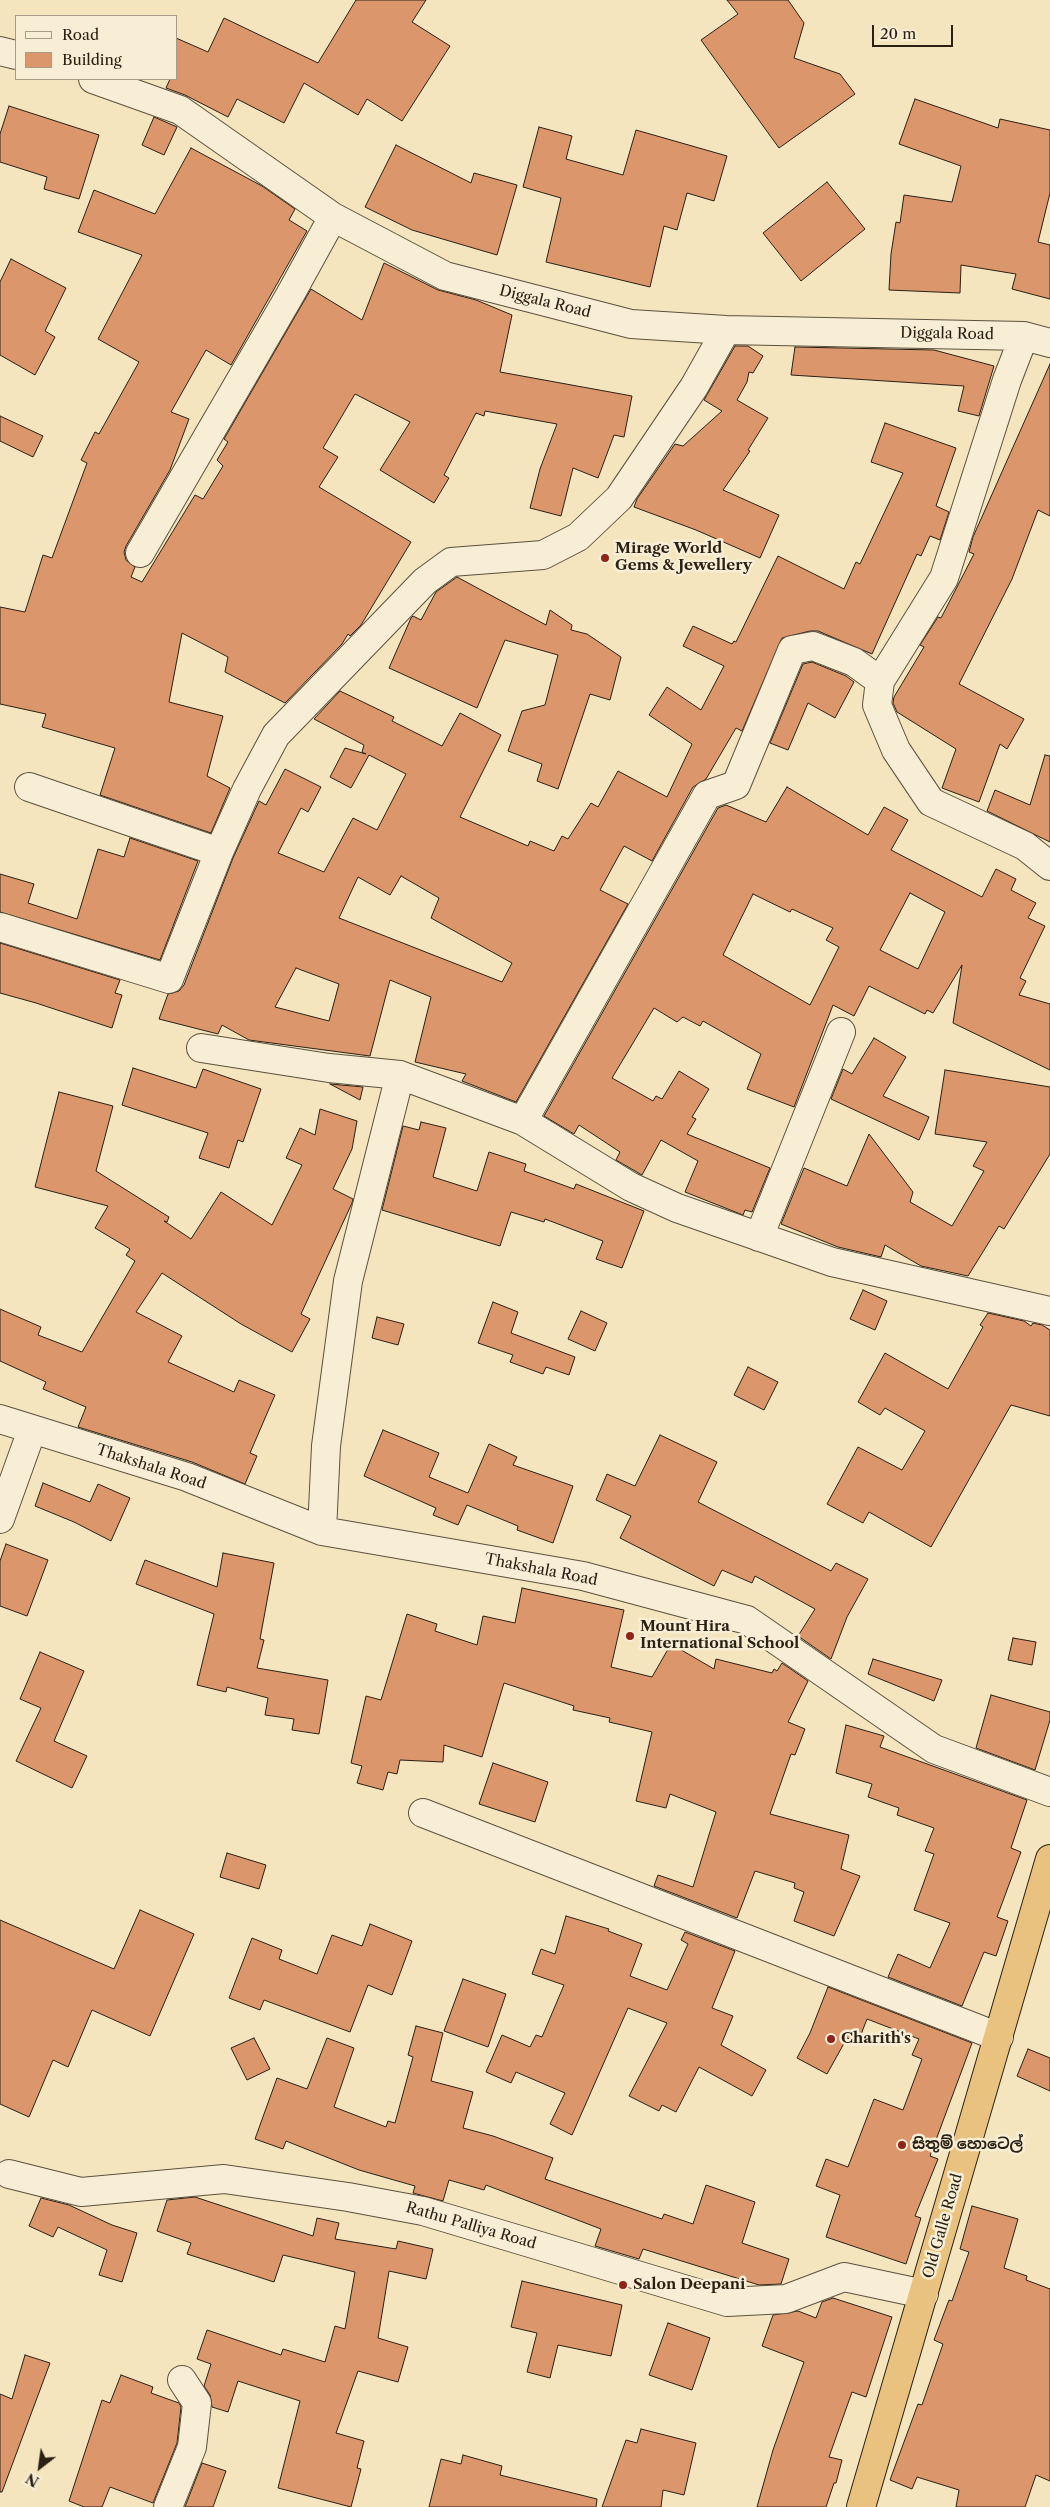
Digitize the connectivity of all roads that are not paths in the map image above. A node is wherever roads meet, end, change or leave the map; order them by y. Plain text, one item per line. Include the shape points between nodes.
1 (0, 51) edge
2 (15, 55) edge
3 (96, 80) edge
4 (333, 218) junction
5 (726, 330) junction
6 (1037, 339) edge
7 (140, 553) dead end
8 (880, 681) junction
9 (29, 788) dead end
10 (219, 852) junction
11 (1050, 866) edge
12 (0, 927) edge
13 (841, 1032) dead end
14 (201, 1048) dead end
15 (400, 1076) junction
16 (523, 1121) junction
17 (759, 1237) junction
18 (1050, 1311) edge
19 (0, 1419) edge
20 (32, 1430) junction
21 (0, 1519) edge
22 (322, 1531) junction
23 (1050, 1792) edge
24 (423, 1812) dead end
25 (1050, 1859) edge
26 (998, 2037) junction
27 (3, 2178) edge
28 (924, 2294) junction
29 (182, 2380) dead end
30 (168, 2507) edge
31 (861, 2507) edge

1 - 2 street
3 - 4 street, Diggala Road via 180,110
4 - 5 street, Diggala Road via 445,276 631,324
4 - 7 street
5 - 6 street, Diggala Road
5 - 10 street via 694,386 619,498 578,537 543,555 451,562 425,581 276,735
6 - 8 street via 1007,380 944,578
8 - 11 street via 877,705 896,750 931,802 1025,846
8 - 16 street via 854,662 813,646 792,650 736,785 708,795
9 - 10 street
10 - 12 street via 168,979
13 - 17 street
14 - 15 street
15 - 16 street
15 - 22 street via 348,1281 326,1446
16 - 17 street via 631,1187 677,1208
17 - 18 street via 832,1262
19 - 20 street, Thakshala Road
20 - 21 street
20 - 22 street, Thakshala Road via 187,1477
22 - 23 street, Thakshala Road via 583,1576 747,1620 934,1749
24 - 26 street
25 - 26 highway, Old Galle Road
26 - 28 highway, Old Galle Road
27 - 28 street, Rathu Palliya Road via 81,2192 224,2178 357,2199 423,2211 728,2302 786,2299 844,2277
28 - 31 highway, Old Galle Road
29 - 30 street via 197,2403 192,2447

